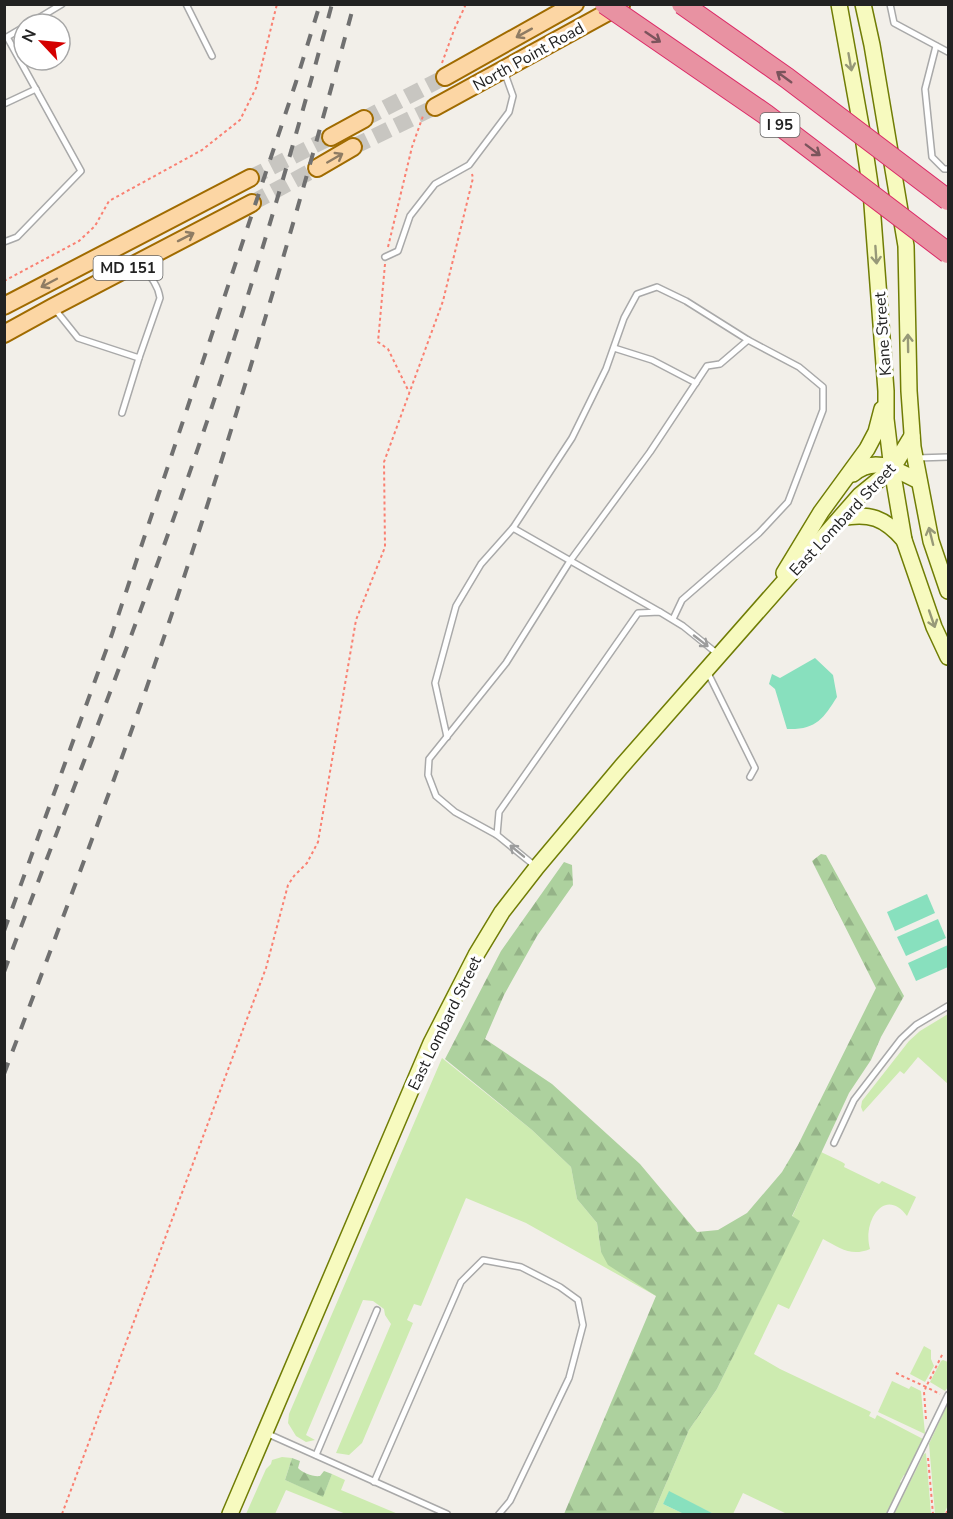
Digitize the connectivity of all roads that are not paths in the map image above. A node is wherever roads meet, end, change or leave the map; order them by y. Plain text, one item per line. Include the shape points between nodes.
1 (62, 4) edge
2 (186, 4) edge
3 (575, 4) edge
4 (605, 4) edge
5 (622, 4) edge
6 (682, 4) edge
7 (839, 4) edge
8 (863, 4) edge
9 (890, 4) edge
10 (49, 12) edge
11 (936, 46) junction
12 (948, 52) edge
13 (212, 56) dead end
14 (504, 69) junction
15 (27, 72) edge
16 (442, 75) tunnel mouth
17 (36, 88) junction
18 (4, 104) edge
19 (429, 111) tunnel mouth
20 (364, 119) tunnel mouth
21 (331, 137) tunnel mouth
22 (353, 147) tunnel mouth
23 (317, 168) tunnel mouth
24 (948, 169) edge
25 (250, 178) tunnel mouth
26 (948, 200) edge
27 (252, 203) tunnel mouth
28 (4, 242) edge
29 (948, 253) edge
30 (386, 257) road end
31 (138, 262) junction
32 (75, 269) junction
33 (85, 290) junction
34 (4, 306) edge
35 (52, 307) junction
36 (4, 334) edge
37 (748, 340) junction
38 (614, 348) junction
39 (139, 358) junction
40 (696, 383) junction
41 (886, 391) junction
42 (122, 413) dead end
43 (912, 436) junction
44 (948, 457) edge
45 (915, 459) junction
46 (892, 468) junction
47 (919, 481) junction
48 (842, 484) junction
49 (841, 518) junction
50 (513, 528) junction
51 (904, 540) junction
52 (570, 561) junction
53 (948, 591) edge
54 (769, 600) junction
55 (660, 612) junction
56 (673, 619) junction
57 (720, 655) junction
58 (948, 657) edge
59 (707, 670) junction
60 (447, 736) junction
61 (750, 777) dead end
62 (497, 835) junction
63 (537, 867) junction
64 (948, 1006) edge
65 (834, 1143) dead end
66 (377, 1310) dead end
67 (948, 1396) edge
68 (265, 1432) junction
69 (316, 1455) junction
70 (374, 1482) junction
71 (230, 1515) edge
72 (447, 1515) edge
73 (499, 1515) edge
74 (890, 1515) edge

1 - 10 lane
2 - 13 lane
3 -> 16 main road, North Point Road
4 -> 29 highway, I 95, bridge via 765,114
5 - 14 main road, North Point Road
26 -> 6 highway, I 95, bridge
7 -> 41 main road, Kane Street via 871,191
43 -> 8 main road, Kane Street via 906,246
9 - 11 lane via 894,23
11 - 12 lane
11 - 24 lane via 925,89 932,157
14 - 19 main road, North Point Road
14 - 30 lane via 513,96 509,112 469,165 435,184 410,216 398,251
15 - 17 lane
17 - 18 lane
17 - 28 lane via 81,171 16,237
20 - 21 main road
23 -> 22 main road
25 - 32 main road, MD 151
31 -> 27 main road, MD 151
31 - 33 main road, MD 151
31 - 39 lane via 154,281 160,298
32 - 33 main road
32 -> 34 main road, MD 151
33 - 35 main road, MD 151
35 - 36 main road, MD 151
35 - 39 lane via 78,338
37 - 38 lane via 657,287 638,294 624,318
37 - 40 lane via 720,364 707,366
37 - 56 lane via 800,367 823,387 823,410 788,502 759,533 682,600
38 - 40 lane via 652,360
38 - 50 lane via 573,438
39 - 42 lane
40 - 52 lane
41 - 46 main road, Kane Street
41 - 48 main road via 876,432
43 - 45 main road, Kane Street
43 - 46 main road, East Lombard Street
44 - 45 lane
45 - 47 main road, Kane Street
46 - 47 main road
46 - 48 main road via 865,465
46 - 49 main road, East Lombard Street via 860,495
46 - 51 main road, Kane Street
53 -> 47 main road, Kane Street via 931,541
48 - 54 main road, East Lombard Street
49 - 51 main road via 860,514 872,517 886,523
49 - 54 main road, East Lombard Street
50 - 52 lane
50 - 60 lane via 481,564 456,606 435,683
51 -> 58 main road, Kane Street
52 - 55 lane
52 - 60 lane via 506,663
54 - 57 main road, East Lombard Street
55 - 56 lane
55 - 62 lane via 638,613 499,812
56 -> 57 lane
57 - 59 main road, East Lombard Street
59 - 61 lane via 755,768
59 - 63 main road, East Lombard Street
60 - 62 lane via 429,759 428,775 435,796
63 -> 62 lane
63 - 68 main road, East Lombard Street via 502,912 476,955 431,1043
64 - 65 lane via 916,1025 895,1046 854,1100
66 - 69 lane
67 - 74 lane
68 - 69 lane
68 - 71 main road, East Lombard Street
69 - 70 lane
70 - 72 lane
70 - 73 lane via 461,1282 483,1260 521,1268 578,1300 583,1325 569,1378 510,1501

